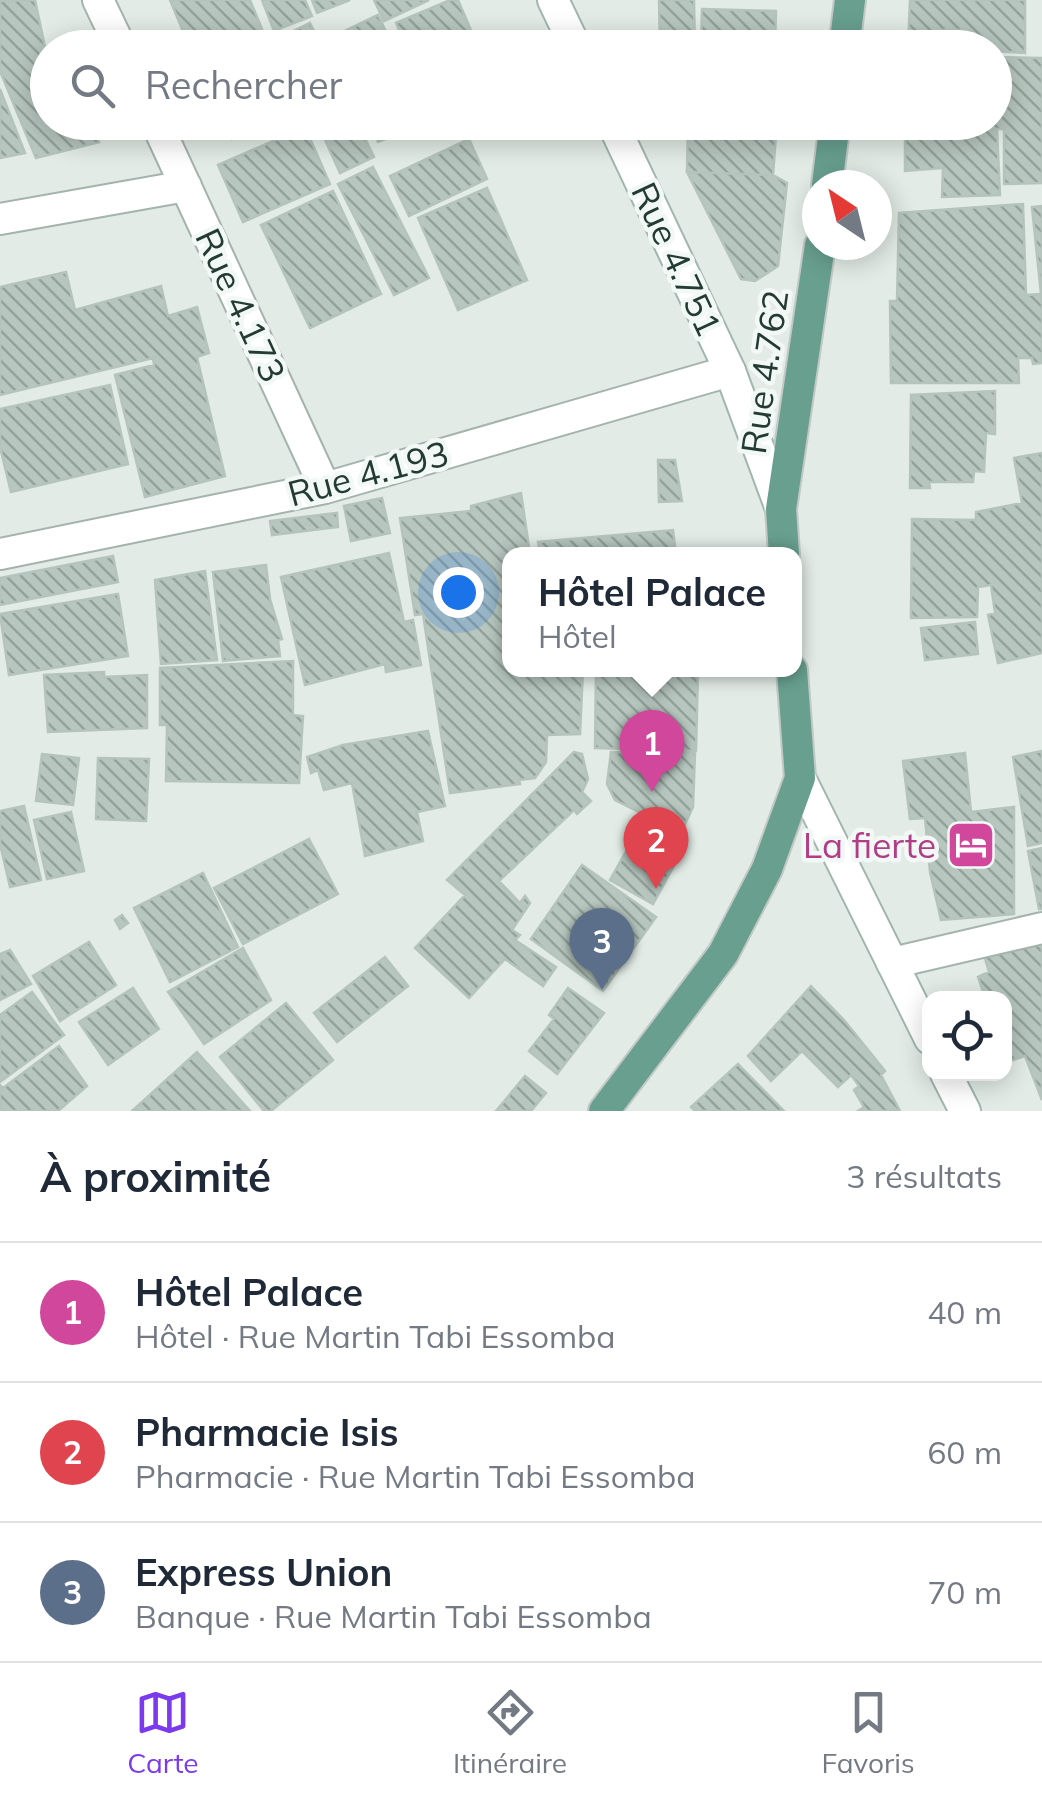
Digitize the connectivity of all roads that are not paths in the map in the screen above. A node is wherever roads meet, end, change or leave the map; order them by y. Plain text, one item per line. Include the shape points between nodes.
1 (98, 0) edge
2 (553, 0) edge
3 (850, 0) edge
4 (112, 30) edge
5 (567, 30) edge
6 (846, 30) edge
7 (164, 140) edge
8 (621, 140) edge
9 (833, 140) edge
10 (829, 170) edge
11 (186, 186) junction
12 (0, 219) edge
13 (818, 260) edge
14 (730, 371) junction
15 (326, 488) junction
16 (781, 509) junction
17 (784, 547) edge
18 (0, 554) edge
19 (793, 677) edge
20 (800, 778) junction
21 (1042, 928) edge
22 (892, 964) junction
23 (922, 1023) edge
24 (950, 1081) edge
25 (604, 1111) edge
26 (965, 1111) edge

1 - 4 street
2 - 5 street
3 - 6 main road
7 - 11 street, Rue 4.173
8 - 14 street, Rue 4.751
9 - 10 main road
11 - 12 street
11 - 15 street, Rue 4.173
13 - 16 main road, Rue 4.762
14 - 15 street, Rue 4.193
14 - 16 street, Rue 4.751
15 - 18 street, Rue 4.193
16 - 17 main road, Rue 4.762
19 - 20 main road
20 - 22 street
20 - 25 main road via 767,869 723,954
21 - 22 street
22 - 23 street
24 - 26 street

